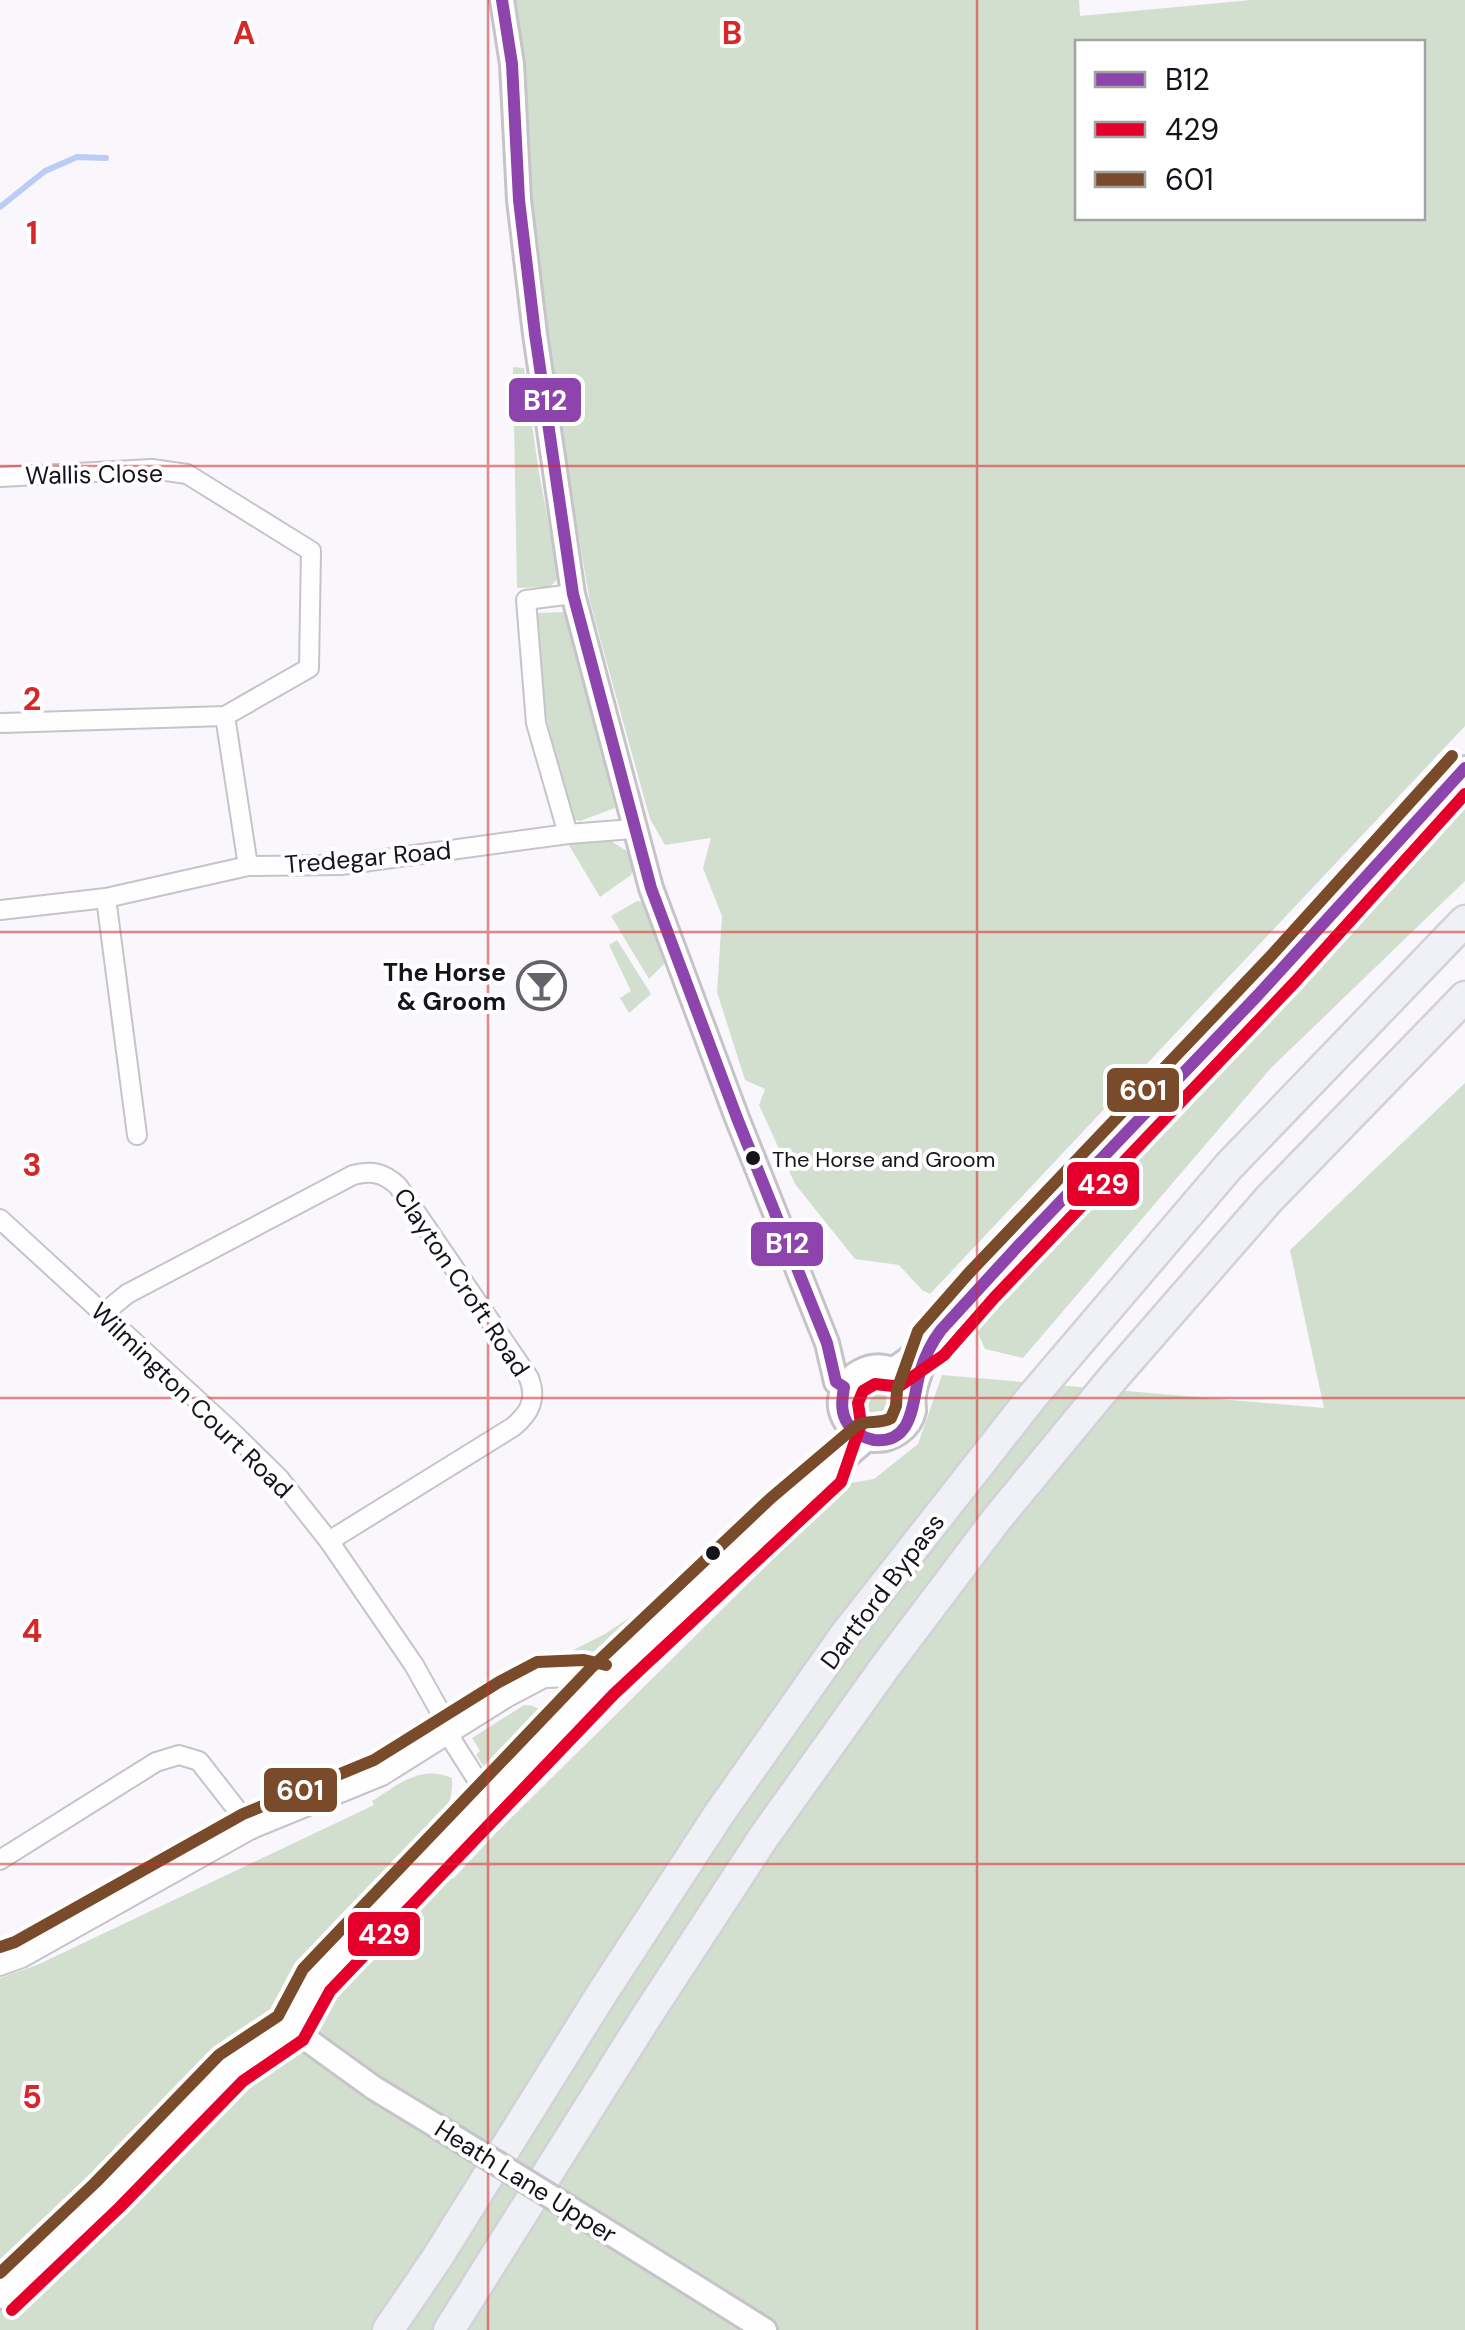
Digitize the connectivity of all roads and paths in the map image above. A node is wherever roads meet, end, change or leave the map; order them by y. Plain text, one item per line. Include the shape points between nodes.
1 (502, 0) edge
2 (0, 476) edge
3 (573, 594) junction
4 (225, 716) junction
5 (2, 722) edge
6 (1465, 768) edge
7 (633, 828) junction
8 (568, 834) junction
9 (248, 866) junction
10 (106, 898) junction
11 (0, 910) edge
12 (1464, 922) edge
13 (1465, 997) edge
14 (1465, 1026) edge
15 (136, 1134) dead end
16 (1269, 1200) junction
17 (0, 1219) edge
18 (104, 1313) junction
19 (826, 1343) junction
20 (931, 1344) junction
21 (870, 1366) junction
22 (894, 1369) junction
23 (844, 1387) junction
24 (914, 1395) junction
25 (844, 1420) junction
26 (866, 1439) junction
27 (828, 1471) junction
28 (329, 1541) junction
29 (602, 1682) junction
30 (452, 1733) junction
31 (490, 1800) junction
32 (252, 1829) junction
33 (0, 1860) edge
34 (0, 1966) edge
35 (291, 2028) junction
36 (0, 2297) edge
37 (388, 2330) edge
38 (449, 2330) edge
39 (765, 2330) edge

1 - 3 street via 535,334
2 - 4 street, Wallis Close via 186,474 310,550 309,668
3 - 7 street
3 - 8 street via 526,600 536,723
4 - 5 street, Wallis Close
4 - 9 street
6 - 20 street
7 - 8 street, Tredegar Road
7 - 19 street via 650,888
8 - 9 street, Tredegar Road via 341,865
9 - 10 street, Tredegar Road
10 - 11 street, Tredegar Road
10 - 15 street
12 - 37 highway, Dartford Bypass via 1229,1166 1032,1396 845,1636 719,1814
13 - 16 highway, Dartford Bypass
14 - 16 highway
16 - 38 highway, Dartford Bypass via 1043,1462 884,1667 763,1838
17 - 18 street, Wilmington Court Road
18 - 28 street, Wilmington Court Road via 279,1478
18 - 28 street, Clayton Croft Road via 126,1294 353,1175 382,1174 398,1186 519,1362 532,1401 513,1427
19 - 21 street
19 - 23 street via 836,1382
20 - 22 street
20 - 24 street
21 - 22 street
21 - 23 street
22 - 24 street
23 - 25 street
24 - 26 street via 903,1430 892,1438
25 - 26 street
25 - 27 street
26 - 27 street
27 - 29 street
28 - 30 street, Wilmington Court Road via 417,1669
29 - 30 street via 544,1678
29 - 31 street
30 - 31 street, Wilmington Court Road
30 - 32 street via 382,1776
31 - 35 street via 316,1981
32 - 33 street via 199,1761 179,1755 156,1762
32 - 34 street
35 - 36 street via 232,2067
35 - 39 street, Heath Lane Upper, bridge via 374,2088

